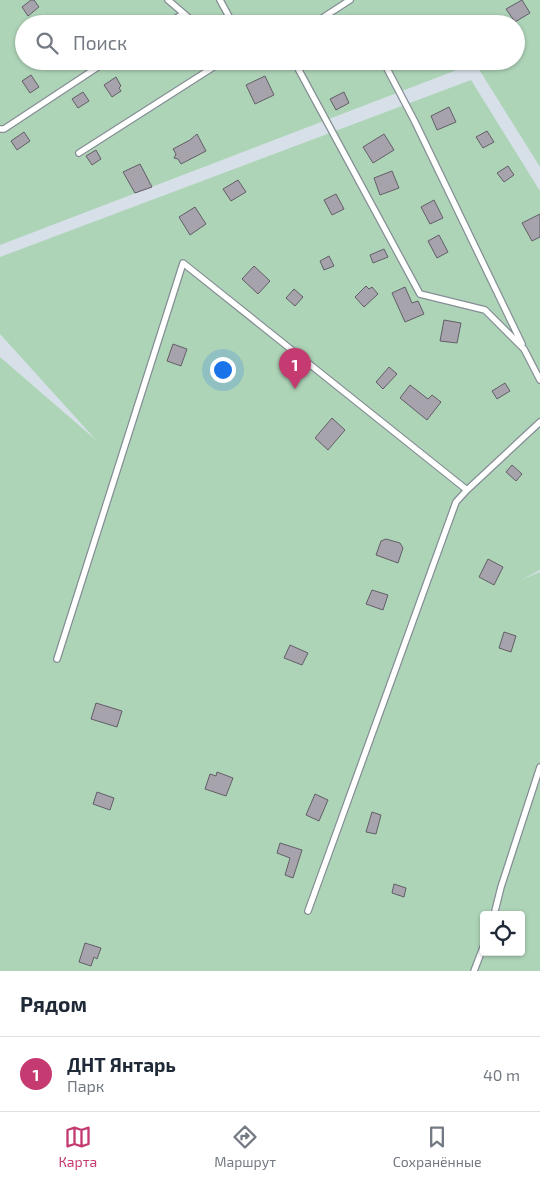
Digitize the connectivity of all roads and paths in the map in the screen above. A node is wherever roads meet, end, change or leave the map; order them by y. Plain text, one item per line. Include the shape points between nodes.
1 (168, 0) edge
2 (220, 0) edge
3 (350, 0) edge
4 (183, 14) edge
5 (228, 15) edge
6 (327, 15) edge
7 (94, 70) edge
8 (209, 70) edge
9 (299, 70) edge
10 (388, 70) edge
11 (0, 129) edge
12 (79, 153) dead end
13 (524, 350) junction
14 (540, 380) edge
15 (540, 422) edge
16 (466, 490) junction
17 (57, 659) dead end
18 (540, 766) edge
19 (308, 911) dead end
20 (495, 911) edge
21 (480, 955) edge
22 (474, 971) edge

1 - 4 lane
2 - 5 lane
3 - 6 lane
7 - 11 lane via 4,130
8 - 12 lane
9 - 13 lane via 420,294 485,310
10 - 13 lane
13 - 14 lane
15 - 16 lane
16 - 17 lane via 183,263
16 - 19 lane via 456,502
18 - 20 lane
21 - 22 lane

